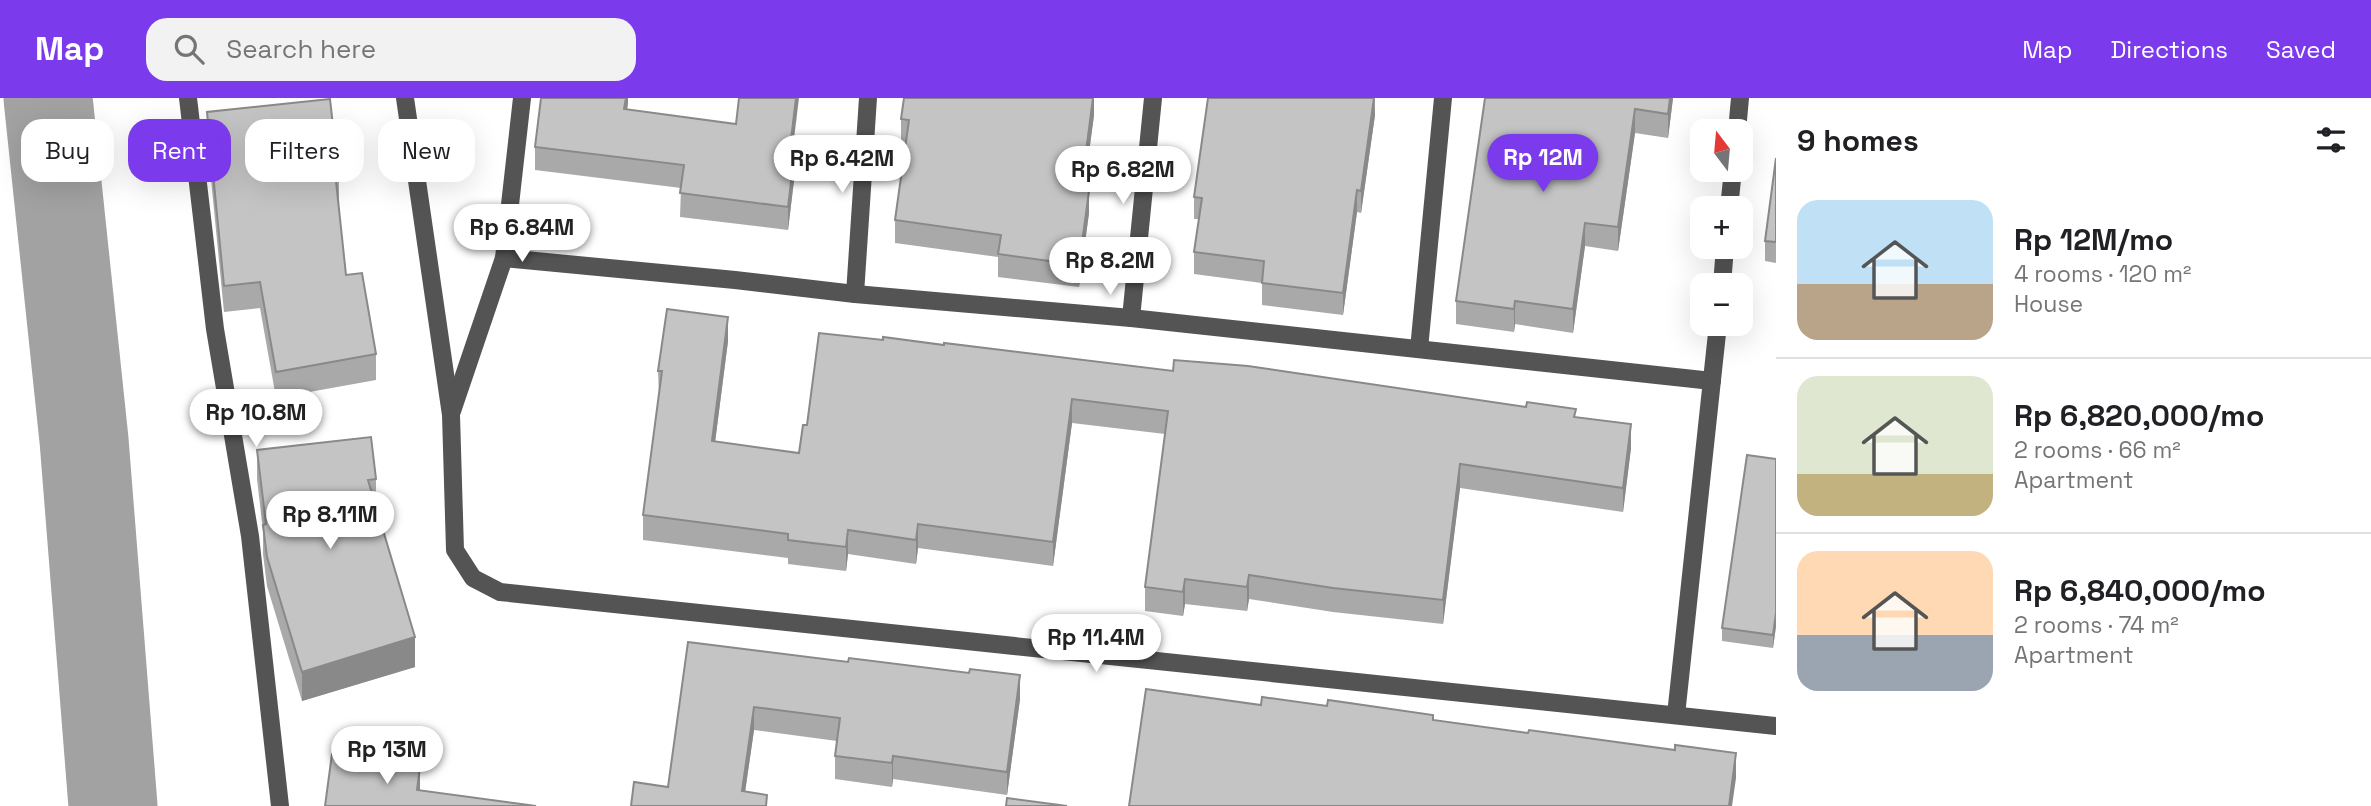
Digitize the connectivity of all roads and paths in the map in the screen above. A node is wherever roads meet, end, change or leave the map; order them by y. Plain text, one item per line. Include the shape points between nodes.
1 (188, 98) edge
2 (405, 98) edge
3 (522, 98) edge
4 (868, 98) edge
5 (1153, 98) edge
6 (1443, 98) edge
7 (1740, 98) edge
8 (1738, 119) edge
9 (503, 258) junction
10 (855, 294) junction
11 (1131, 318) junction
12 (1717, 336) edge
13 (1419, 349) junction
14 (1712, 381) junction
15 (451, 415) junction
16 (1676, 715) junction
17 (1776, 726) edge
18 (280, 806) edge

1 - 18 street via 215,329 250,536
2 - 15 street
3 - 9 street
4 - 10 street
5 - 11 street
6 - 13 street
7 - 8 street
9 - 10 street
9 - 15 street
10 - 11 street
11 - 13 street
12 - 14 street
13 - 14 street
14 - 16 street
15 - 16 street via 455,550 473,578 500,592
16 - 17 street

